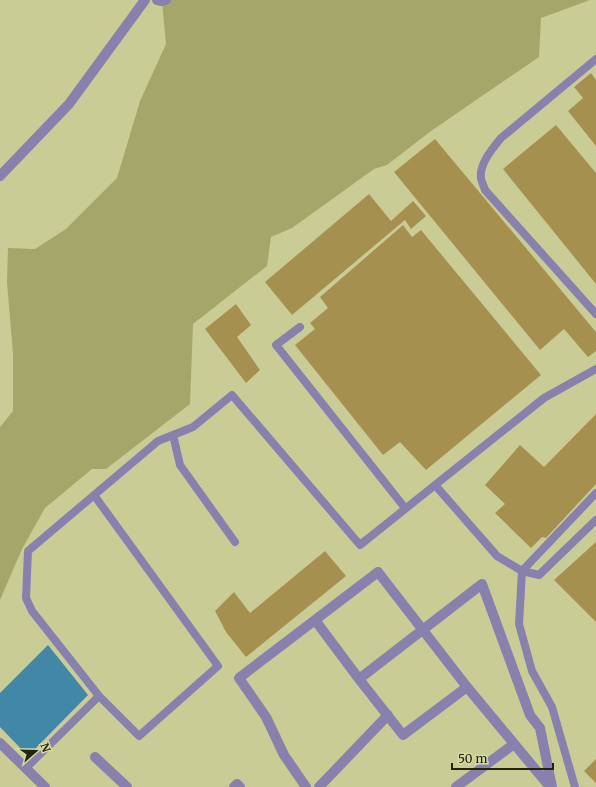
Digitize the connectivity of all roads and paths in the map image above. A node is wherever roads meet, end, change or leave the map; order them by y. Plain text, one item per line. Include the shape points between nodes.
1 (145, 0) edge
2 (157, 0) edge
3 (166, 0) edge
4 (596, 59) edge
5 (0, 176) edge
6 (596, 314) edge
7 (300, 327) dead end
8 (596, 369) edge
9 (173, 435) junction
10 (435, 485) junction
11 (596, 493) edge
12 (94, 495) junction
13 (406, 508) junction
14 (596, 520) edge
15 (235, 542) dead end
16 (522, 571) junction
17 (315, 620) junction
18 (422, 629) junction
19 (359, 679) junction
20 (467, 687) junction
21 (99, 696) junction
22 (388, 715) junction
23 (0, 743) edge
24 (514, 744) junction
25 (95, 757) dead end
26 (26, 768) junction
27 (45, 787) edge
28 (127, 787) edge
29 (234, 787) edge
30 (240, 787) edge
31 (306, 787) edge
32 (319, 787) edge
33 (456, 787) edge
34 (551, 787) edge
35 (575, 787) edge

1 - 5 street via 69,104
2 - 3 street
4 - 6 lane via 501,138 488,154 480,177 485,190
7 - 13 lane via 276,345
8 - 10 lane via 544,398
9 - 12 lane via 158,441
9 - 13 lane via 193,428 232,395 360,545
9 - 15 lane via 180,465
10 - 13 lane
10 - 16 lane via 497,556
11 - 16 lane
12 - 21 lane via 28,551 26,598 32,611
12 - 21 lane via 218,666 138,736
14 - 16 lane via 539,575
16 - 35 lane via 520,624 532,671 552,707
17 - 18 street via 378,572
17 - 19 street
17 - 31 street via 239,678 266,717 284,756
18 - 19 street
18 - 20 street
18 - 34 street via 482,584 530,715 540,728
19 - 22 street
20 - 22 street via 403,735
20 - 24 street
21 - 26 lane
22 - 32 street
23 - 26 street
24 - 33 street
24 - 34 street
25 - 28 street
26 - 27 street
29 - 30 street via 237,784

